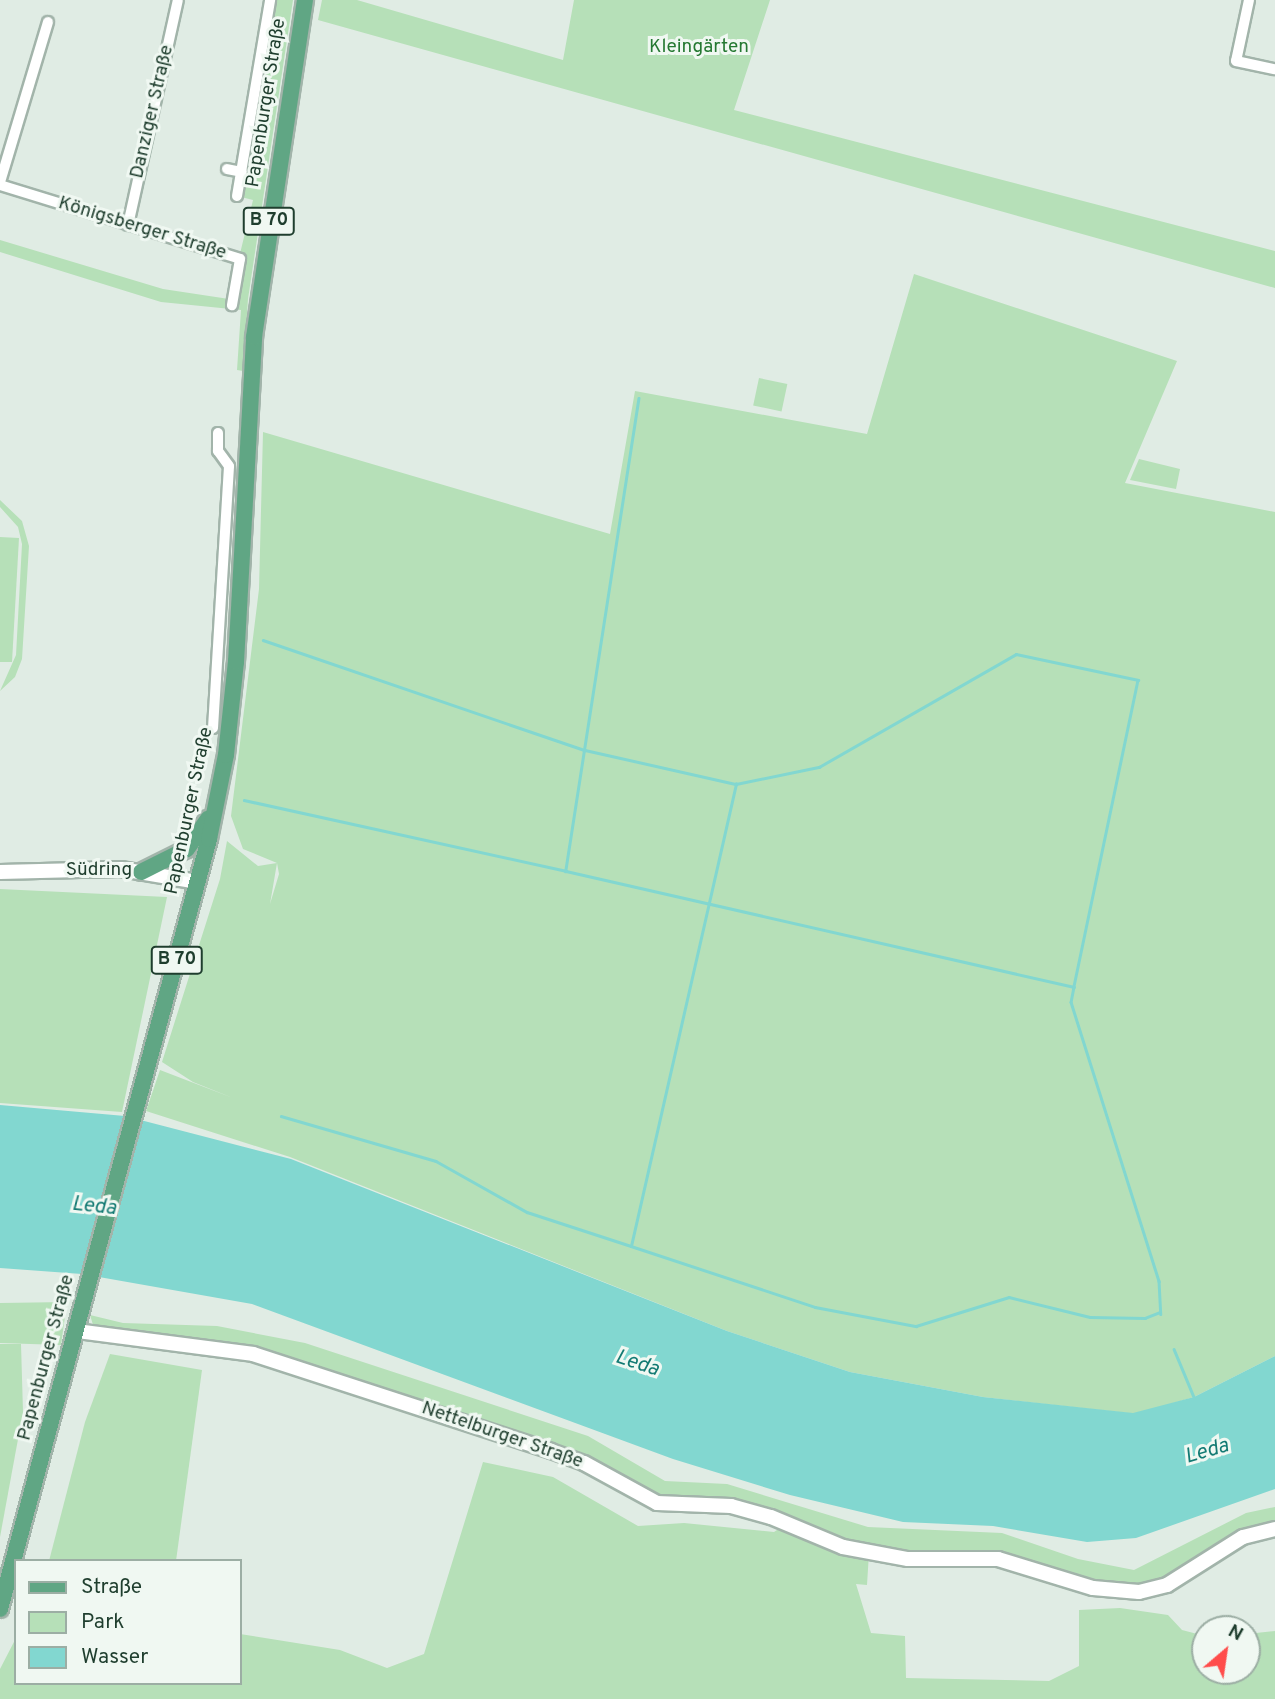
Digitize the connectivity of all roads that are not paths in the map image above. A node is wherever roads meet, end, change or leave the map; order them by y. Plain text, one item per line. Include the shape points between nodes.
1 (178, 0) edge
2 (270, 0) edge
3 (304, 0) edge
4 (1249, 0) edge
5 (48, 22) dead end
6 (1275, 69) edge
7 (227, 169) dead end
8 (242, 172) junction
9 (0, 183) edge
10 (237, 196) dead end
11 (128, 225) junction
12 (232, 305) dead end
13 (218, 433) dead end
14 (213, 728) dead end
15 (216, 804) junction
16 (0, 872) edge
17 (141, 872) junction
18 (197, 882) junction
19 (77, 1331) junction
20 (1275, 1530) edge
21 (0, 1609) edge

1 - 11 street, Danziger Straße
2 - 8 street
3 - 15 main road, Papenburger Straße / B 70 via 254,337 233,702
4 - 6 street via 1236,61
5 - 9 street
7 - 8 street
8 - 10 street
9 - 11 street, Königsberger Straße
11 - 12 street, Königsberger Straße via 240,259
13 - 14 street via 218,451 229,466
15 - 17 main road via 187,849
15 - 18 main road, Papenburger Straße / B 70
16 - 17 street, Südring
17 - 18 street, Südring
18 - 19 main road, Papenburger Straße / B 70
19 - 20 street, Nettelburger Straße via 253,1354 584,1463 657,1503 750,1510 819,1540 895,1556 998,1559 1093,1588 1139,1592 1167,1585 1243,1537
19 - 21 main road, Papenburger Straße / B 70

